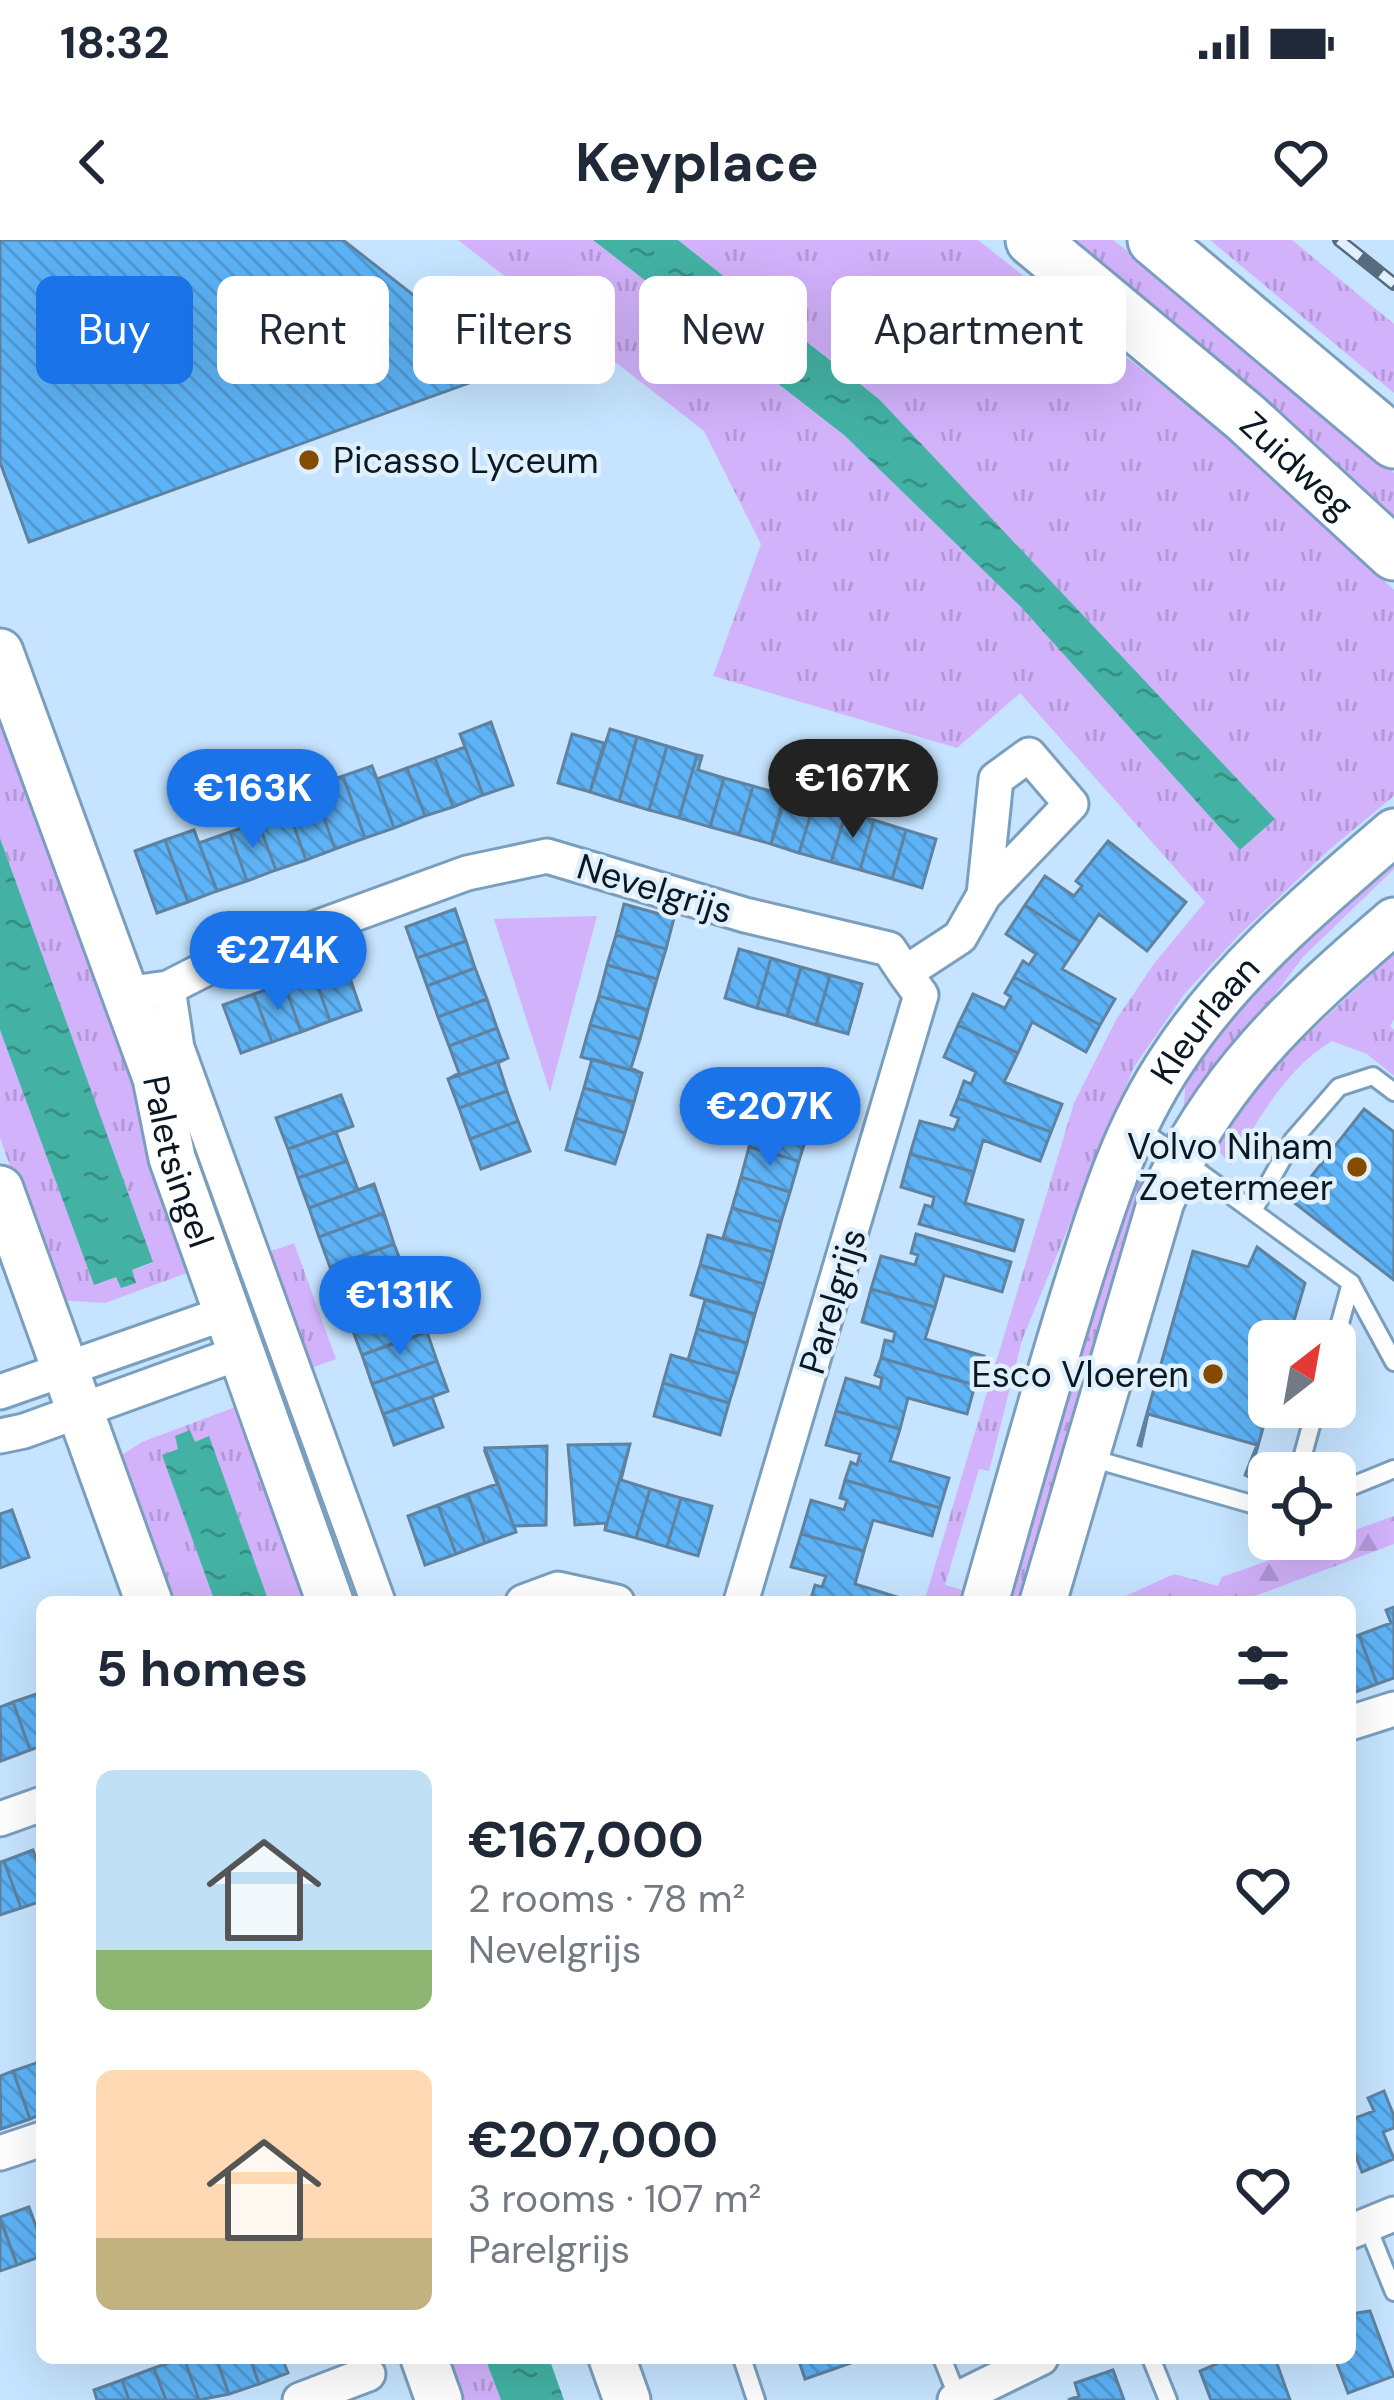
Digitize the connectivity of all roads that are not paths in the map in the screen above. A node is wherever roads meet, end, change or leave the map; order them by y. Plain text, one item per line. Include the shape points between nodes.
1 (1032, 240) edge
2 (1154, 240) edge
3 (1384, 429) edge
4 (1394, 554) edge
5 (0, 652) edge
6 (1394, 832) edge
7 (984, 896) dead end
8 (1394, 921) edge
9 (905, 974) junction
10 (146, 991) junction
11 (1394, 1092) edge
12 (1134, 1125) junction
13 (1180, 1157) junction
14 (0, 1189) edge
15 (1253, 1211) junction
16 (1351, 1283) junction
17 (1341, 1320) edge
18 (234, 1332) junction
19 (1394, 1361) edge
20 (72, 1390) junction
21 (0, 1392) edge
22 (0, 1436) edge
23 (1086, 1457) junction
24 (1394, 1468) edge
25 (1356, 1484) edge
26 (1248, 1503) edge
27 (147, 1596) edge
28 (328, 1596) edge
29 (376, 1596) edge
30 (539, 1596) edge
31 (590, 1596) edge
32 (743, 1596) edge
33 (987, 1596) edge
34 (1044, 1596) edge
35 (1394, 1709) edge
36 (1356, 1721) edge
37 (36, 1806) edge
38 (0, 1819) edge
39 (36, 2141) edge
40 (0, 2153) edge
41 (1370, 2223) edge
42 (1394, 2292) edge
43 (426, 2364) edge
44 (613, 2364) edge
45 (744, 2364) edge
46 (944, 2364) edge
47 (1024, 2364) edge
48 (1153, 2364) edge
49 (370, 2377) edge
50 (956, 2399) edge
51 (300, 2400) edge
52 (439, 2400) edge
53 (627, 2400) edge
54 (756, 2400) edge
55 (1168, 2400) edge

1 - 4 main road, Zuidweg
2 - 3 main road
5 - 10 street, Paletsingel
6 - 12 street, Kleurlaan via 1239,974 1172,1058
7 - 9 street via 960,937
8 - 13 street, Kleurlaan via 1267,1038
9 - 10 street, Nevelgrijs via 889,949 547,856 467,873
9 - 32 street, Parelgrijs via 921,995
10 - 18 street, Paletsingel via 172,1158
10 - 29 street, Paletsingel via 177,1048
11 - 15 lane via 1373,1076 1339,1087 1293,1140
12 - 13 lane
12 - 33 street, Kleurlaan via 1059,1343
13 - 15 lane
13 - 23 street, Kleurlaan
14 - 20 street
15 - 16 lane
16 - 17 lane
16 - 19 lane
18 - 20 street
18 - 28 street, Paletsingel
20 - 21 street
20 - 22 street
20 - 27 street
23 - 26 lane
23 - 34 street, Kleurlaan
24 - 25 lane
30 - 31 street via 558,1589
35 - 36 street
37 - 38 street
39 - 40 street
41 - 42 lane
43 - 52 street
44 - 53 street
45 - 54 lane
46 - 50 lane
47 - 50 street
48 - 55 lane
49 - 51 street

